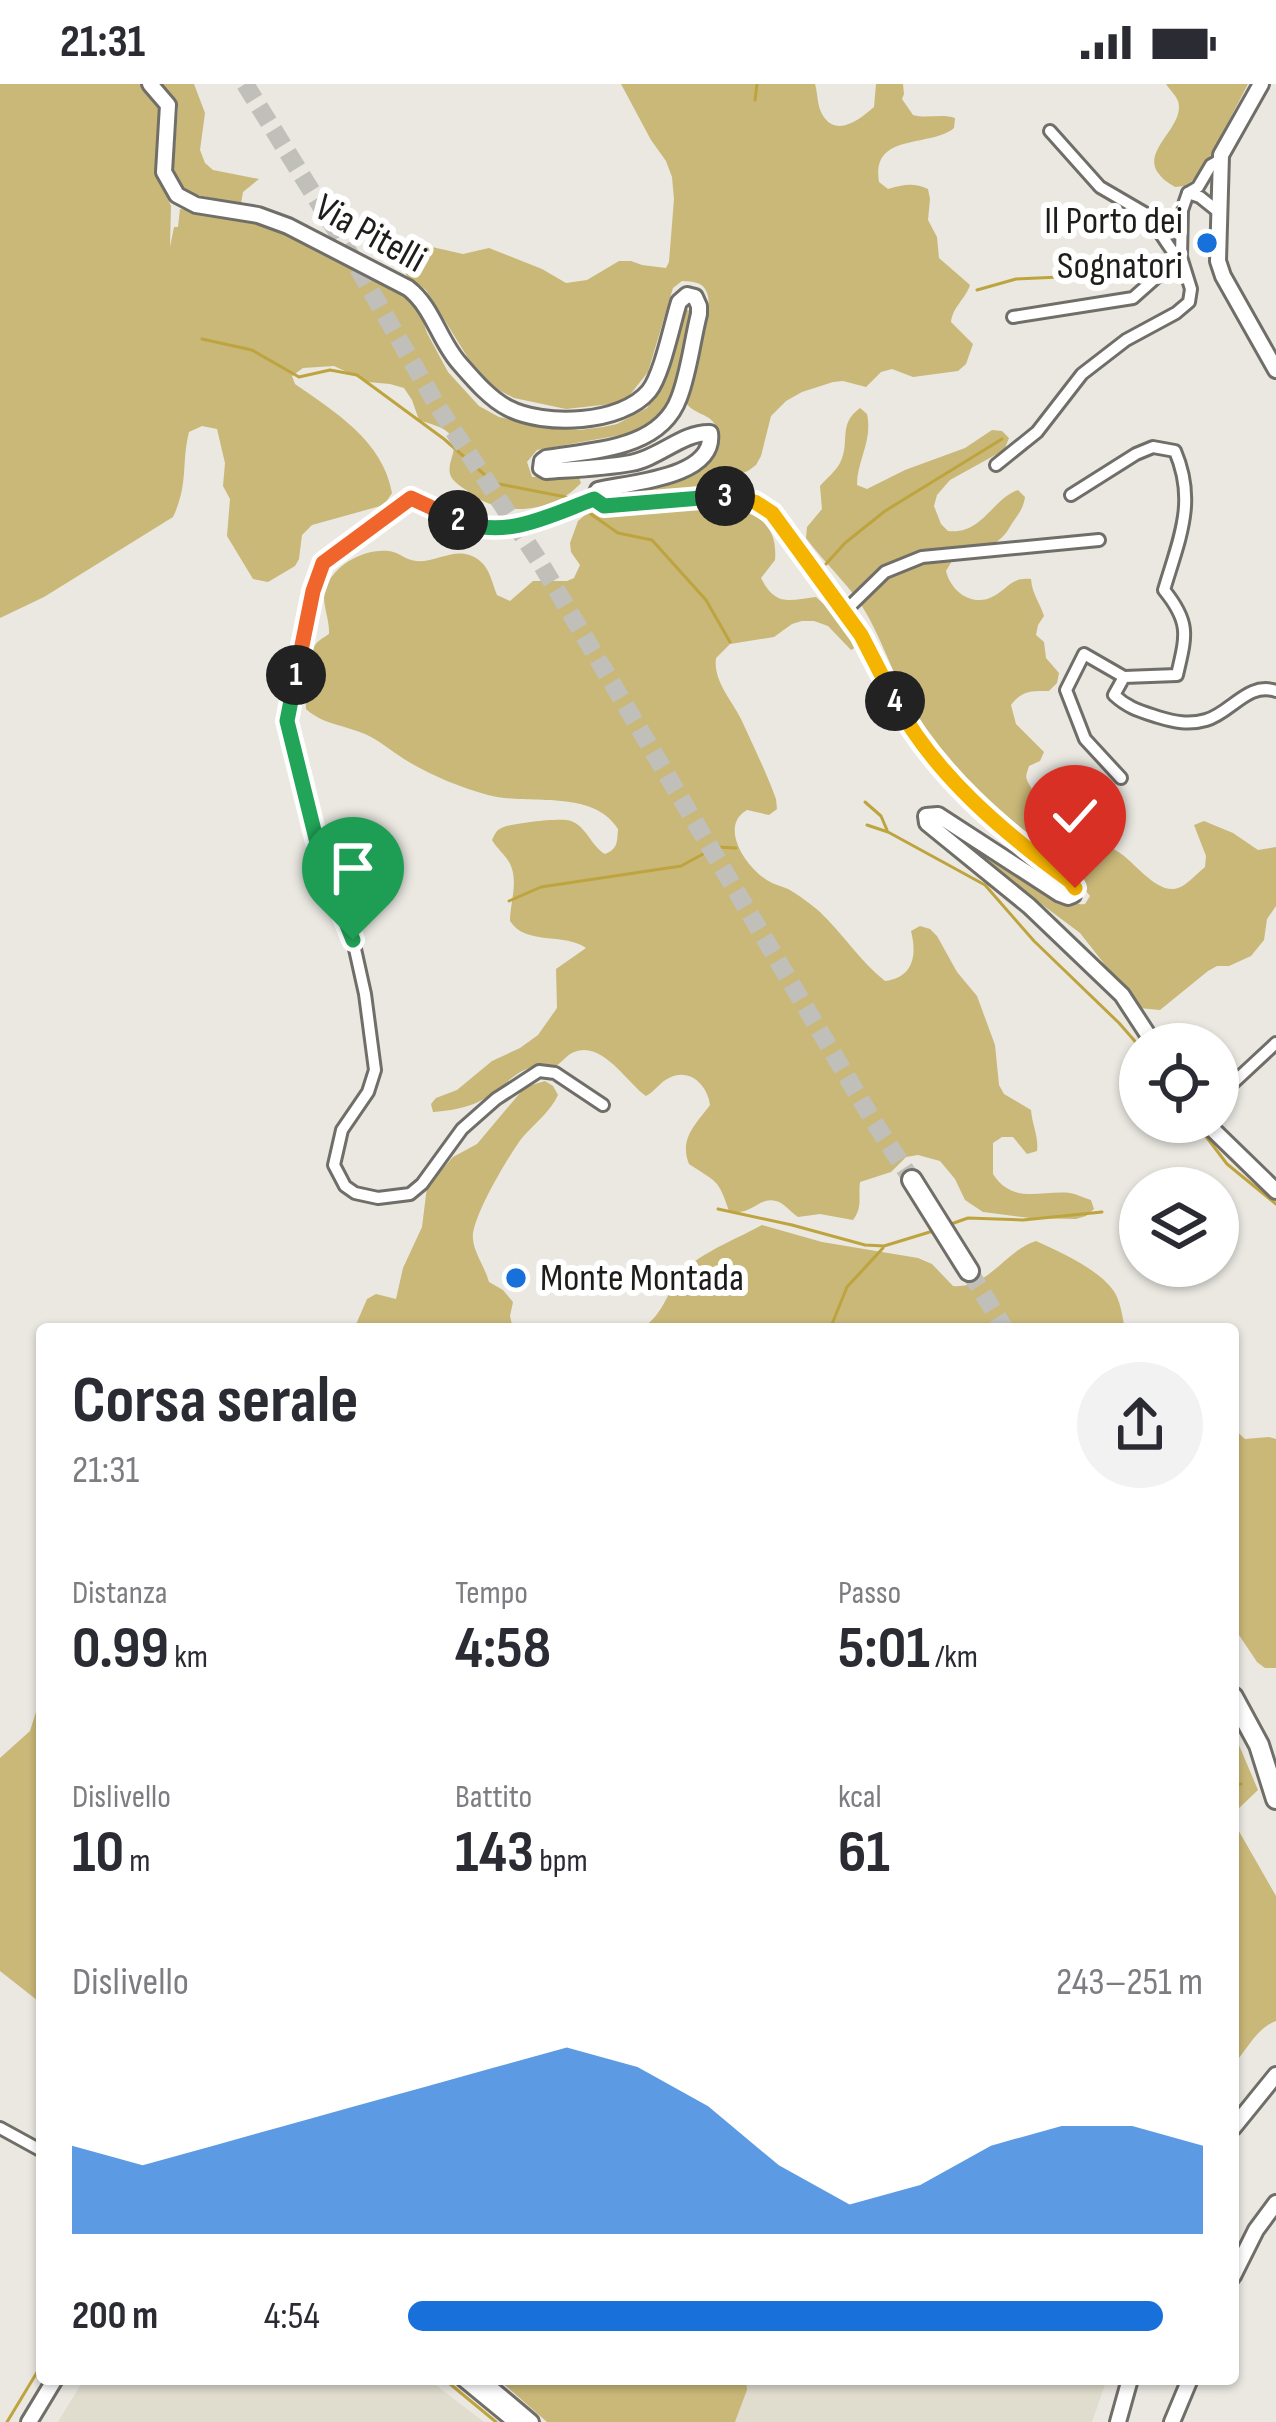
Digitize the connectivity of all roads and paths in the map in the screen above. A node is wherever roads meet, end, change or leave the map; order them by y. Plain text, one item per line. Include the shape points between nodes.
1 (151, 84) edge
2 (1261, 84) edge
3 (1050, 131) dead end
4 (1220, 160) junction
5 (1188, 193) junction
6 (1220, 212) junction
7 (1180, 257) junction
8 (1013, 317) dead end
9 (1276, 370) edge
10 (996, 465) dead end
11 (1071, 495) dead end
12 (594, 499) junction
13 (1099, 540) dead end
14 (844, 612) junction
15 (1124, 676) junction
16 (1276, 691) edge
17 (1121, 778) dead end
18 (1140, 1023) edge
19 (1276, 1043) edge
20 (1239, 1077) edge
21 (603, 1105) dead end
22 (1226, 1143) edge
23 (912, 1180) tunnel mouth
24 (1276, 1191) edge
25 (969, 1271) tunnel mouth
26 (1239, 1709) edge
27 (1276, 1799) edge
28 (1276, 2075) edge
29 (1239, 2121) edge
30 (0, 2128) edge
31 (36, 2148) edge
32 (1276, 2203) edge
33 (1239, 2264) edge
34 (51, 2385) edge
35 (471, 2385) edge
36 (487, 2385) edge
37 (1128, 2385) edge
38 (1187, 2385) edge
39 (29, 2422) edge
40 (516, 2422) edge
41 (531, 2422) edge
42 (1118, 2422) edge
43 (1172, 2422) edge

1 - 12 street, Via Pitelli via 168,105 164,172 177,195 288,226 409,288 458,362 509,409 589,418 634,403 655,381 679,302 695,297 680,396 661,425 638,441 546,458 540,466 632,463 704,432 709,450 656,482 602,488
2 - 4 street
3 - 7 street via 1100,187 1148,215
4 - 5 street
4 - 6 street
5 - 6 street
5 - 7 street
6 - 9 street via 1223,276
7 - 8 street via 1133,298
7 - 10 street via 1191,289 1183,309 1082,374 1037,432
11 - 15 street via 1153,447 1175,451 1182,467 1186,518 1164,590 1187,630 1177,675
12 - 14 street via 604,506 709,496 755,502 772,513
12 - 21 street via 499,530 467,525 411,498 323,563 287,721 322,863 353,940 375,1070 342,1130 334,1165 345,1186 366,1198 410,1194 462,1130 539,1071 556,1073
13 - 14 street via 922,557 885,572
14 - 18 street via 937,763 1018,843 1070,881 1073,895 938,815 926,816 927,823 1028,906 1122,995
15 - 16 street via 1114,695 1179,724 1209,720 1257,689
15 - 17 street via 1084,654 1066,690 1085,739
19 - 20 street
22 - 24 street
23 - 25 highway
26 - 27 highway
28 - 29 street
30 - 31 street
32 - 33 street
34 - 39 street
35 - 40 street
36 - 41 street
37 - 42 street
38 - 43 street

